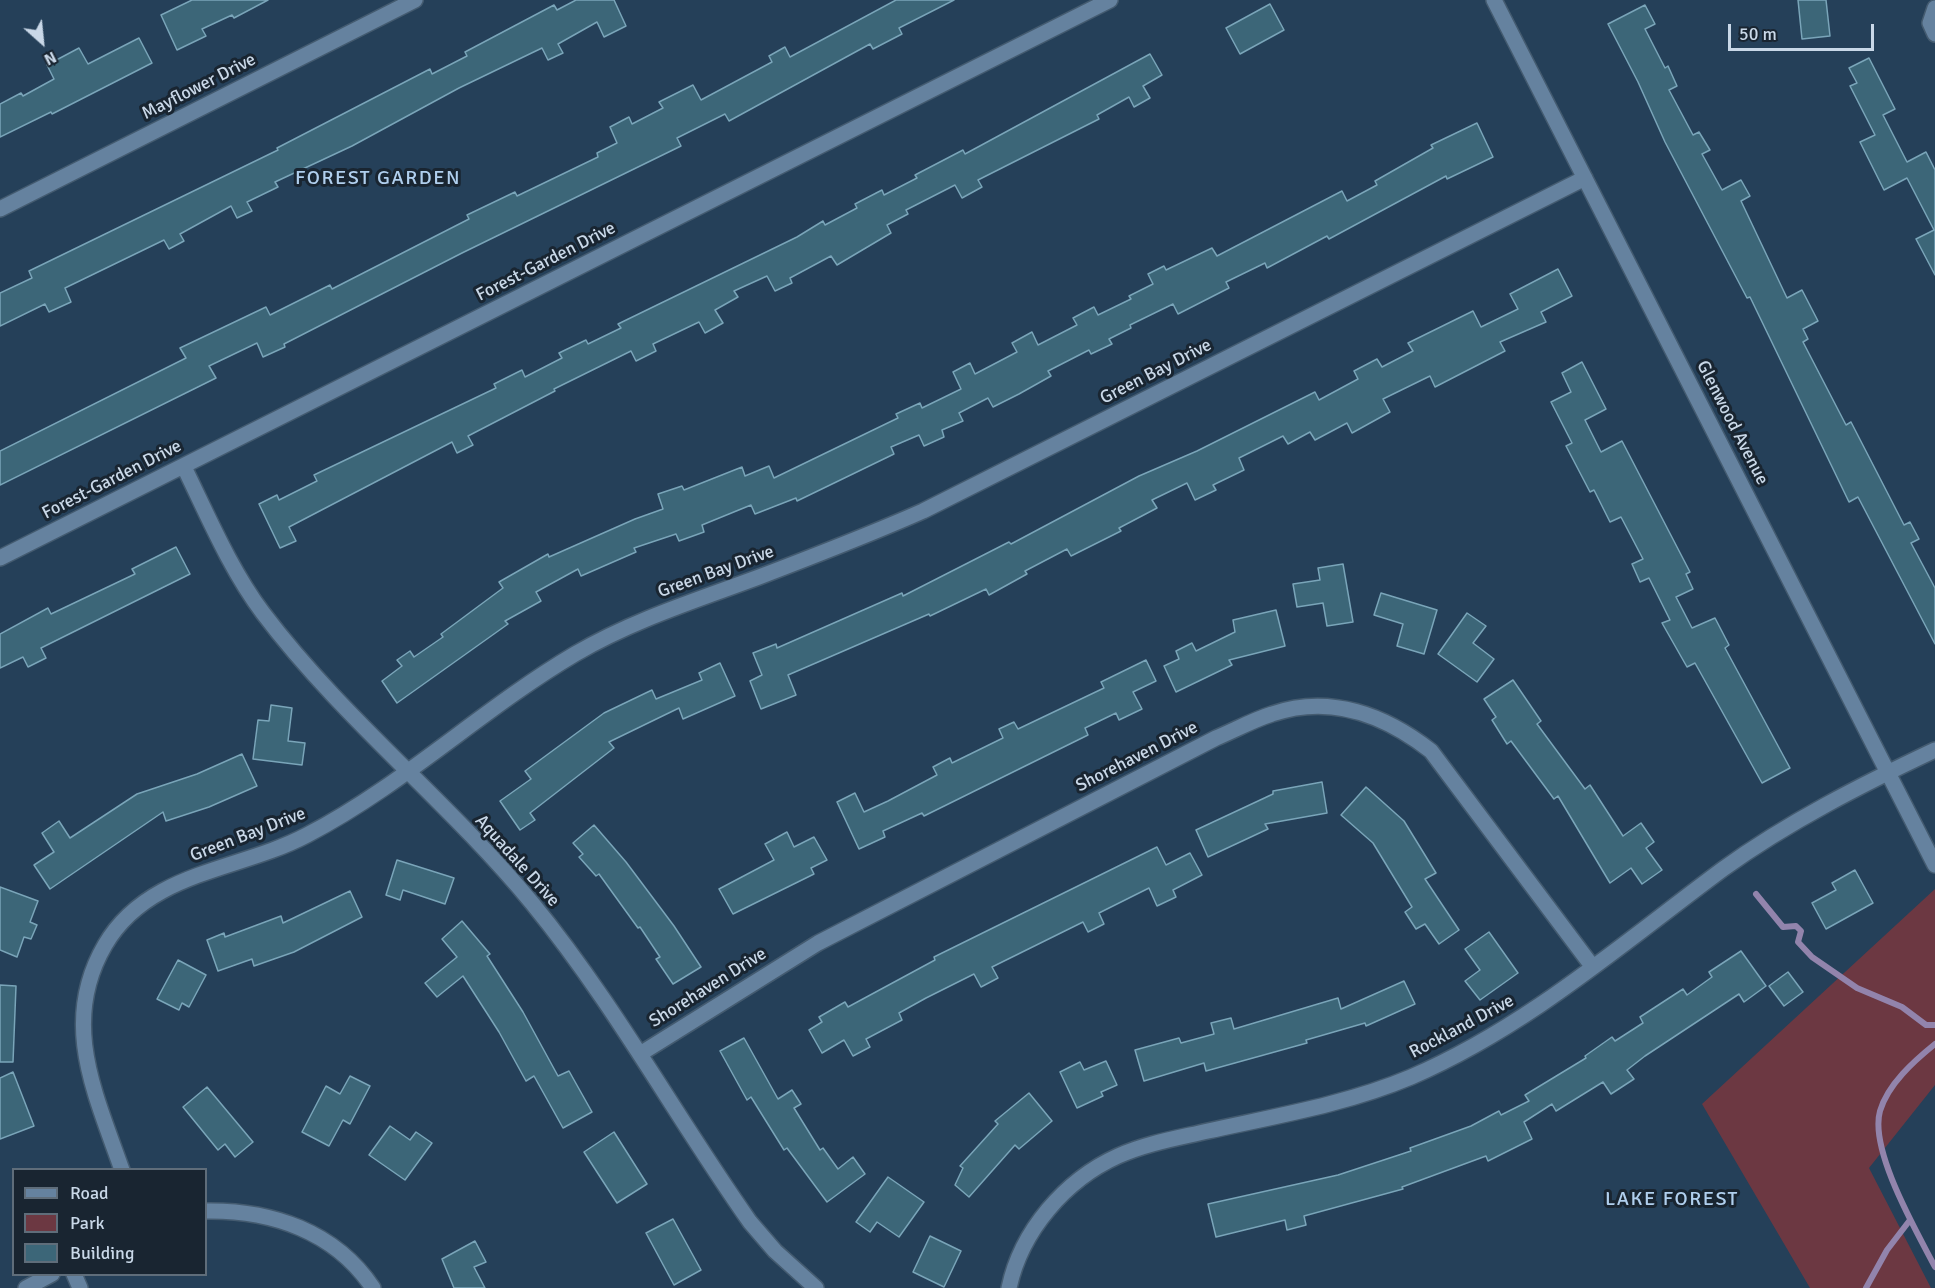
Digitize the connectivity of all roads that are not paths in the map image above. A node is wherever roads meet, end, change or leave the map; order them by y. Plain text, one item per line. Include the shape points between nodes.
1 (415, 0) edge
2 (1110, 0) edge
3 (1494, 0) edge
4 (1086, 6) edge
5 (1935, 8) edge
6 (1935, 34) edge
7 (1585, 178) junction
8 (0, 209) edge
9 (184, 467) junction
10 (0, 558) edge
11 (1935, 750) edge
12 (407, 772) junction
13 (1888, 773) junction
14 (1935, 865) edge
15 (1592, 966) junction
16 (640, 1054) junction
17 (121, 1168) edge
18 (207, 1211) edge
19 (50, 1276) edge
20 (26, 1288) edge
21 (373, 1288) edge
22 (816, 1288) edge
23 (1009, 1288) edge

1 - 8 street, Mayflower Drive
2 - 4 street, Forest-Garden Drive
3 - 7 street, Glenwood Avenue
4 - 9 street, Forest-Garden Drive
5 - 6 street via 1930,23
7 - 12 street, Green Bay Drive via 923,511 835,549 664,611 605,638 540,676
7 - 13 street, Glenwood Avenue
9 - 10 street, Forest-Garden Drive
9 - 12 street, Aquadale Drive via 238,576 263,612 320,682
11 - 13 street, Rockland Drive
12 - 16 street, Aquadale Drive via 530,901 568,948
12 - 17 street, Green Bay Drive via 350,812 304,837 162,890 117,927 93,968 82,1019 86,1060
13 - 14 street, Glenwood Avenue
13 - 15 street, Rockland Drive via 1759,845
15 - 16 street, Shorehaven Drive via 1431,751 1406,732 1359,711 1341,707 1293,709 1216,738 818,943
15 - 23 street, Rockland Drive via 1521,1018 1466,1051 1411,1077 1325,1105 1149,1144 1092,1170 1055,1202 1026,1243
16 - 22 street, Aquadale Drive via 750,1222
18 - 21 street via 232,1210 271,1217 308,1230 352,1263
19 - 20 street

